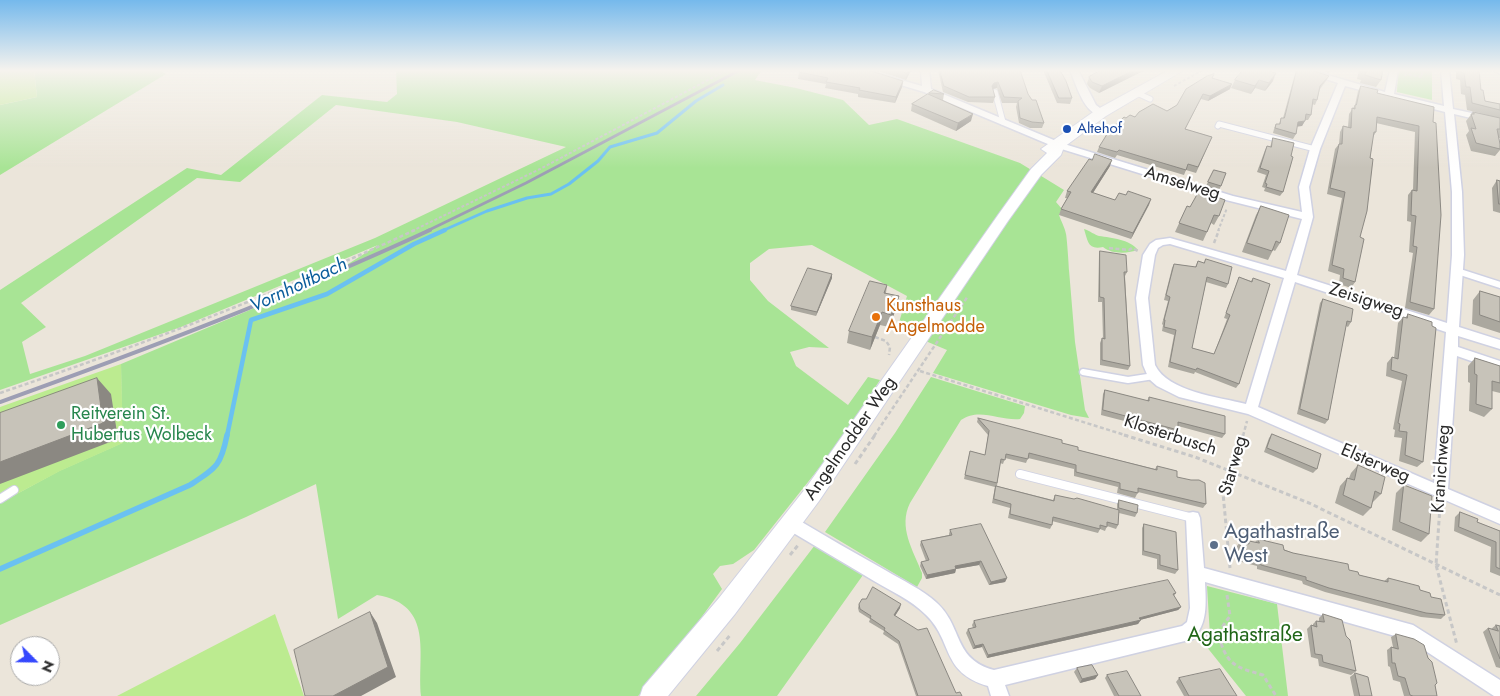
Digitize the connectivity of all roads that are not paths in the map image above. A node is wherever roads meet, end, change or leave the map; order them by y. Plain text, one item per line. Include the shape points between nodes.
1 (957, 102) edge
2 (998, 102) edge
3 (1090, 102) edge
4 (1120, 102) edge
5 (1334, 102) edge
6 (1414, 102) edge
7 (1447, 102) edge
8 (1448, 111) junction
9 (1101, 113) junction
10 (1003, 122) junction
11 (1500, 122) edge
12 (1218, 126) dead end
13 (1058, 145) junction
14 (1315, 149) junction
15 (1308, 217) junction
16 (1457, 271) junction
17 (1290, 276) junction
18 (1500, 285) edge
19 (1452, 329) junction
20 (1500, 345) edge
21 (1450, 349) junction
22 (1500, 366) edge
23 (1083, 372) dead end
24 (1154, 376) junction
25 (1251, 410) junction
26 (1020, 474) dead end
27 (14, 490) dead end
28 (1441, 492) junction
29 (0, 499) edge
30 (1193, 518) joint
31 (1500, 518) edge
32 (790, 524) junction
33 (1197, 573) junction
34 (994, 679) junction
35 (1500, 690) edge
36 (652, 696) edge
37 (1000, 696) edge

1 - 10 street
2 - 10 lane
3 - 9 street
4 - 9 street, Angelmodder Weg
5 - 14 street
6 - 8 street
7 - 8 street, Kranichweg
8 - 11 street
8 - 16 street, Kranichweg via 1457,192
9 - 13 street, Angelmodder Weg
10 - 13 street
12 - 14 lane
13 - 15 street, Amselweg via 1230,198
13 - 32 street, Angelmodder Weg via 1051,159 1036,172 896,362
14 - 15 street via 1304,188
15 - 17 street
16 - 18 lane
16 - 19 street, Kranichweg
17 - 19 street, Zeisigweg
17 - 24 street via 1170,241 1154,246 1149,255 1142,298 1148,365
17 - 25 street
19 - 20 street, Zeisigweg
19 - 21 street, Kranichweg
21 - 22 street
21 - 28 street, Kranichweg
23 - 24 lane via 1141,381
24 - 25 street via 1179,392
25 - 28 street, Elsterweg
26 - 30 lane
27 - 29 lane
28 - 31 street, Elsterweg
30 - 33 street
32 - 34 street via 923,601 941,619 964,666 978,676
32 - 36 street, Angelmodder Weg
33 - 34 street via 1197,618 1187,633
33 - 35 street via 1413,633
34 - 37 street

